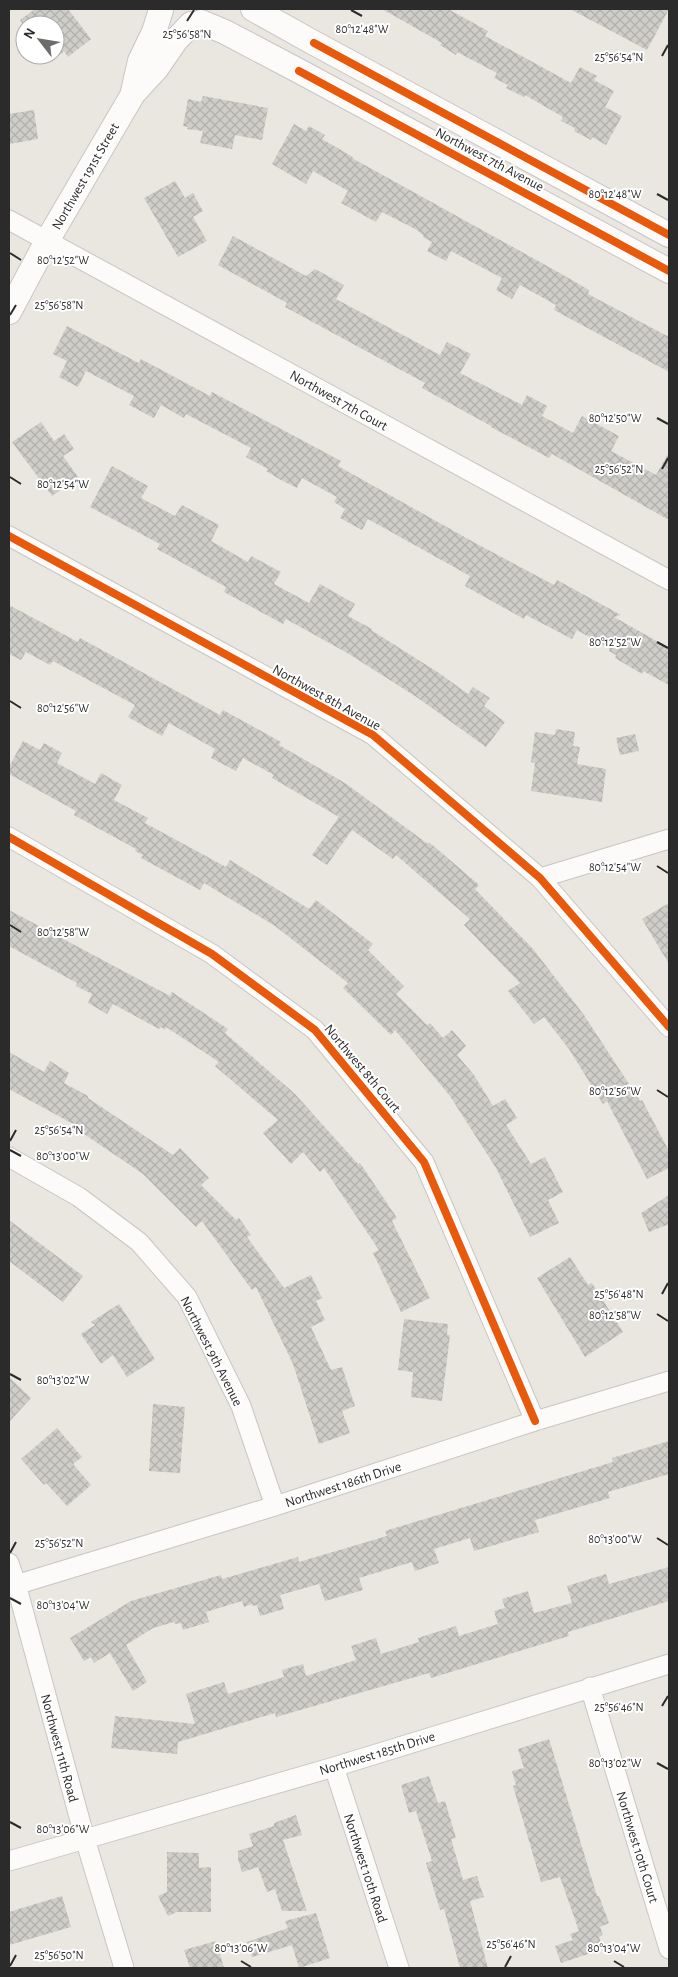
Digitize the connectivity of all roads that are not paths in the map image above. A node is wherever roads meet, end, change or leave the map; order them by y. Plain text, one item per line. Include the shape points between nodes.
1 (160, 9) edge
2 (253, 9) edge
3 (202, 18) edge
4 (133, 94) junction
5 (9, 220) edge
6 (669, 235) edge
7 (47, 241) junction
8 (669, 271) edge
9 (9, 312) edge
10 (9, 536) edge
11 (669, 580) edge
12 (9, 837) edge
13 (669, 839) edge
14 (540, 878) junction
15 (669, 1027) edge
16 (9, 1158) edge
17 (669, 1382) edge
18 (535, 1421) junction
19 (275, 1506) junction
20 (9, 1562) edge
21 (13, 1586) edge
22 (669, 1664) edge
23 (590, 1687) junction
24 (334, 1767) junction
25 (85, 1839) junction
26 (9, 1861) edge
27 (669, 1949) edge
28 (124, 1968) edge
29 (399, 1968) edge

1 - 3 street, Northwest 7th Avenue via 180,24
1 - 4 street, Northwest 191st Street via 154,32 140,62
2 - 6 street, Northwest 7th Avenue
3 - 4 street, Northwest 191st Street via 176,40
3 - 8 street, Northwest 7th Avenue
4 - 7 street, Northwest 191st Street
5 - 7 street, Northwest 7th Court
7 - 9 street, Northwest 191st Street
7 - 11 street, Northwest 7th Court
10 - 14 street, Northwest 8th Avenue via 373,736
12 - 18 street, Northwest 8th Court via 212,954 315,1030 424,1162
13 - 14 street
14 - 15 street, Northwest 8th Avenue
16 - 19 street, Northwest 9th Avenue via 79,1197 139,1242 187,1297 241,1406
17 - 18 street, Northwest 186th Drive
18 - 19 street, Northwest 186th Drive
19 - 21 street, Northwest 186th Drive
20 - 21 street, Northwest 11th Road
21 - 25 street, Northwest 11th Road
22 - 23 street, Northwest 185th Drive
23 - 24 street, Northwest 185th Drive
23 - 27 street, Northwest 10th Court
24 - 25 street, Northwest 185th Drive
24 - 29 street, Northwest 10th Road
25 - 26 street, Northwest 185th Drive
25 - 28 street, Northwest 11th Road

